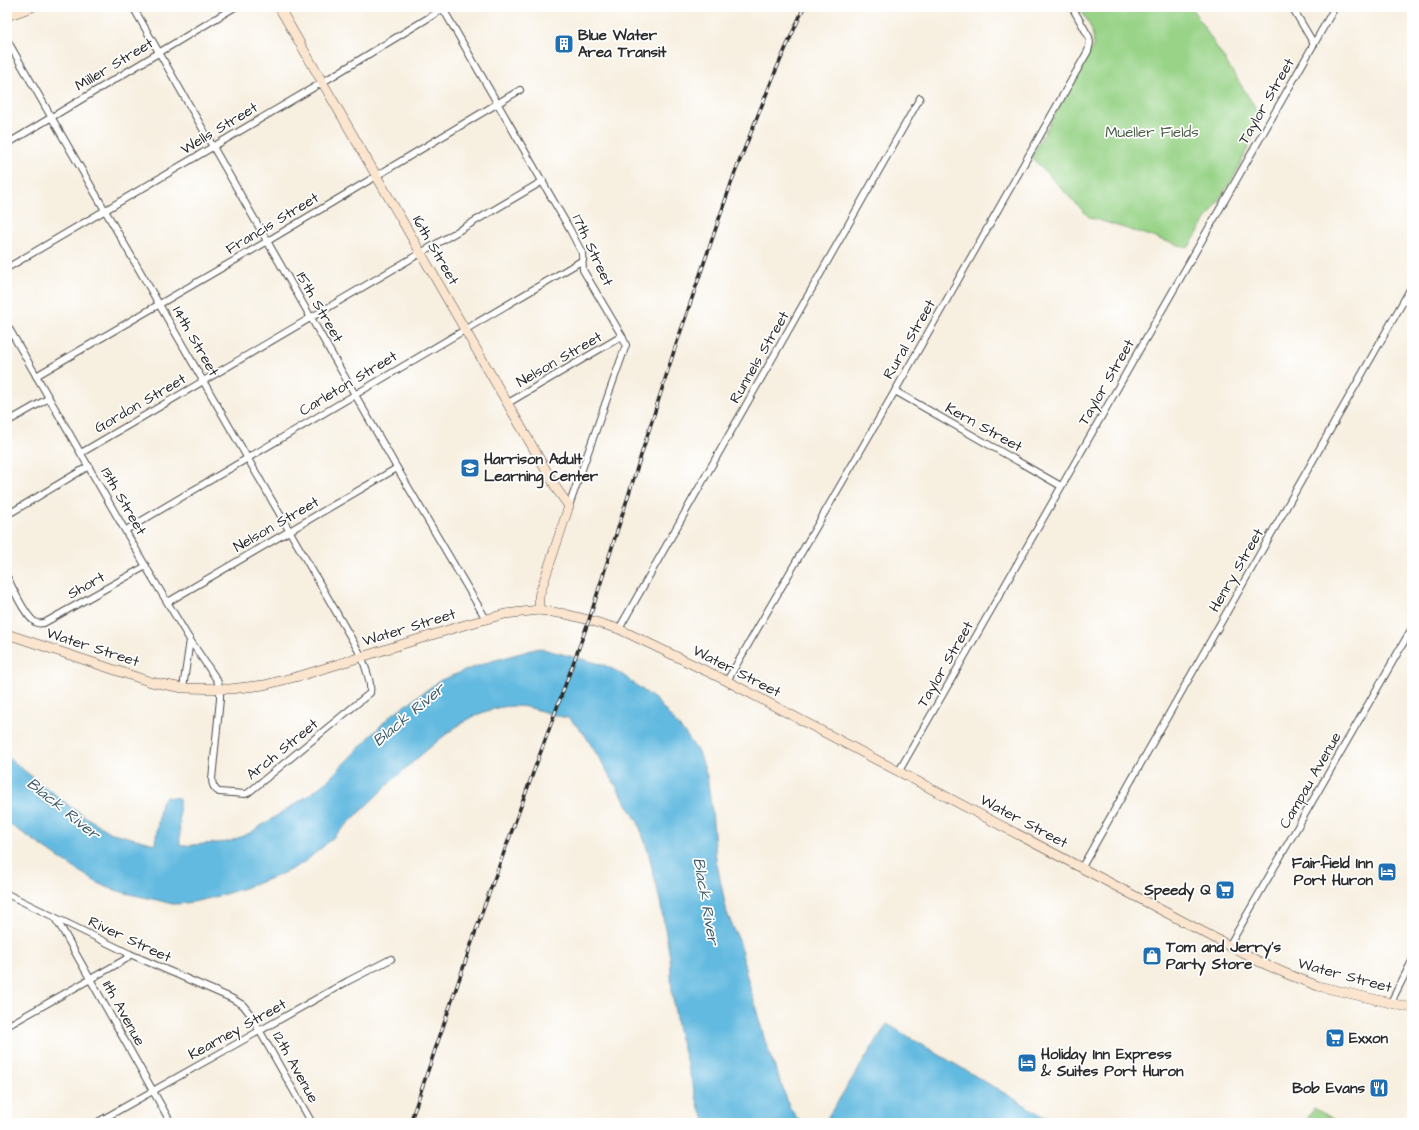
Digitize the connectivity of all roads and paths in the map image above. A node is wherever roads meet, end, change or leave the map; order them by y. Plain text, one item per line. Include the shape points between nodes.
1 (32, 7) edge
2 (133, 7) edge
3 (235, 7) edge
4 (279, 7) edge
5 (1072, 7) edge
6 (1292, 7) edge
7 (1335, 7) edge
8 (443, 8) edge
9 (7, 16) edge
10 (7, 40) edge
11 (1314, 44) junction
12 (159, 52) junction
13 (323, 82) junction
14 (520, 90) dead end
15 (920, 98) dead end
16 (498, 104) junction
17 (51, 117) junction
18 (7, 144) edge
19 (214, 146) junction
20 (377, 176) junction
21 (543, 181) junction
22 (105, 210) junction
23 (268, 241) junction
24 (422, 252) junction
25 (583, 260) junction
26 (7, 268) edge
27 (1412, 286) edge
28 (160, 304) junction
29 (312, 317) junction
30 (7, 324) edge
31 (465, 329) junction
32 (622, 336) junction
33 (36, 376) junction
34 (203, 381) junction
35 (894, 391) junction
36 (356, 394) junction
37 (49, 398) junction
38 (508, 403) junction
39 (7, 422) edge
40 (81, 453) junction
41 (248, 457) junction
42 (89, 466) junction
43 (397, 468) junction
44 (1062, 486) junction
45 (568, 506) junction
46 (7, 515) edge
47 (126, 530) junction
48 (290, 531) junction
49 (146, 566) junction
50 (7, 577) edge
51 (168, 602) junction
52 (539, 610) junction
53 (486, 619) junction
54 (1412, 628) edge
55 (619, 629) junction
56 (7, 634) edge
57 (190, 640) junction
58 (362, 657) junction
59 (727, 681) junction
60 (183, 688) junction
61 (220, 689) junction
62 (899, 771) junction
63 (1082, 867) junction
64 (7, 894) edge
65 (53, 916) junction
66 (1230, 946) junction
67 (130, 954) junction
68 (391, 959) dead end
69 (1412, 961) edge
70 (90, 980) junction
71 (1391, 1002) junction
72 (243, 1005) joint
73 (1412, 1008) edge
74 (7, 1026) edge
75 (260, 1031) junction
76 (152, 1091) junction
77 (96, 1123) edge
78 (171, 1123) edge
79 (312, 1123) edge

1 - 9 street
2 - 12 street, 15th Street
3 - 12 street, Miller Street
4 - 13 street, 16th Street
5 - 35 street, Rural Street via 1089,37 1088,51
6 - 11 street
7 - 11 street, Taylor Street
8 - 13 street, Wells Street
8 - 16 street, 17th Street
10 - 17 street, 14th Street
11 - 44 street, Taylor Street
12 - 17 street, Miller Street
12 - 19 street, 15th Street
13 - 19 street, Wells Street
13 - 20 street, 16th Street
14 - 16 street, Francis Street
15 - 55 street, Runnels Street
16 - 20 street, Francis Street
16 - 21 street, 17th Street
17 - 18 street, Miller Street
17 - 22 street, 14th Street
19 - 22 street, Wells Street
19 - 23 street, 15th Street
20 - 23 street, Francis Street
20 - 24 street, 16th Street
21 - 24 street, Gordon Street
21 - 25 street, 17th Street via 578,244
22 - 26 street, Wells Street
22 - 28 street, 14th Street
23 - 28 street, Francis Street
23 - 29 street, 15th Street
24 - 29 street, Gordon Street
24 - 31 street, 16th Street
25 - 31 street, Carleton Street
25 - 32 street, 17th Street via 583,270
27 - 63 street, Henry Street
28 - 33 street, Francis Street
28 - 34 street, 14th Street
29 - 34 street, Gordon Street
29 - 36 street, 15th Street
30 - 33 street, 13th Street
31 - 36 street, Carleton Street
31 - 38 street, 16th Street
32 - 38 street, Nelson Street
32 - 45 street, 17th Street via 626,345 625,350
33 - 37 street, 13th Street
34 - 40 street, Gordon Street
34 - 41 street, 14th Street
35 - 44 street, Kern Street
35 - 59 street, Rural Street
36 - 41 street, Carleton Street
36 - 43 street, 15th Street
37 - 39 street
37 - 40 street, 13th Street
38 - 45 street, 16th Street
40 - 42 street, 13th Street
41 - 47 street, Carleton Street
41 - 48 street, 14th Street
42 - 46 street
42 - 47 street, 13th Street
43 - 48 street, Nelson Street
43 - 53 street, 15th Street
44 - 62 street, Taylor Street
45 - 52 street, 17th Street via 539,596
47 - 49 street, 13th Street
48 - 51 street, Nelson Street
48 - 58 street, 14th Street
49 - 50 street, Short via 38,624 28,614
49 - 51 street, 13th Street
51 - 57 street, 13th Street
52 - 53 street, Water Street
52 - 55 street, Water Street via 565,614
53 - 58 street, Water Street
54 - 66 street, Campau Avenue
55 - 59 street, Water Street
56 - 60 street, Water Street via 151,682
57 - 60 street
57 - 61 street, 13th Street via 217,680
58 - 61 street, Water Street via 264,685
58 - 61 street, Arch Street via 371,688 370,693 245,794 219,792 212,783
59 - 62 street, Water Street
60 - 61 street, Water Street
62 - 63 street, Water Street
63 - 66 street, Water Street
64 - 65 street, River Street
65 - 67 street, River Street
65 - 70 street, 11th Avenue
66 - 71 street, Water Street via 1318,986
67 - 70 street via 126,959
67 - 72 street, River Street
68 - 75 street, Kearney Street
69 - 71 street
70 - 74 street
70 - 76 street, 11th Avenue
71 - 73 street, Water Street
72 - 75 street, 12th Avenue
75 - 76 street, Kearney Street
75 - 79 street, 12th Avenue
76 - 77 street, Kearney Street
76 - 78 street, 11th Avenue

